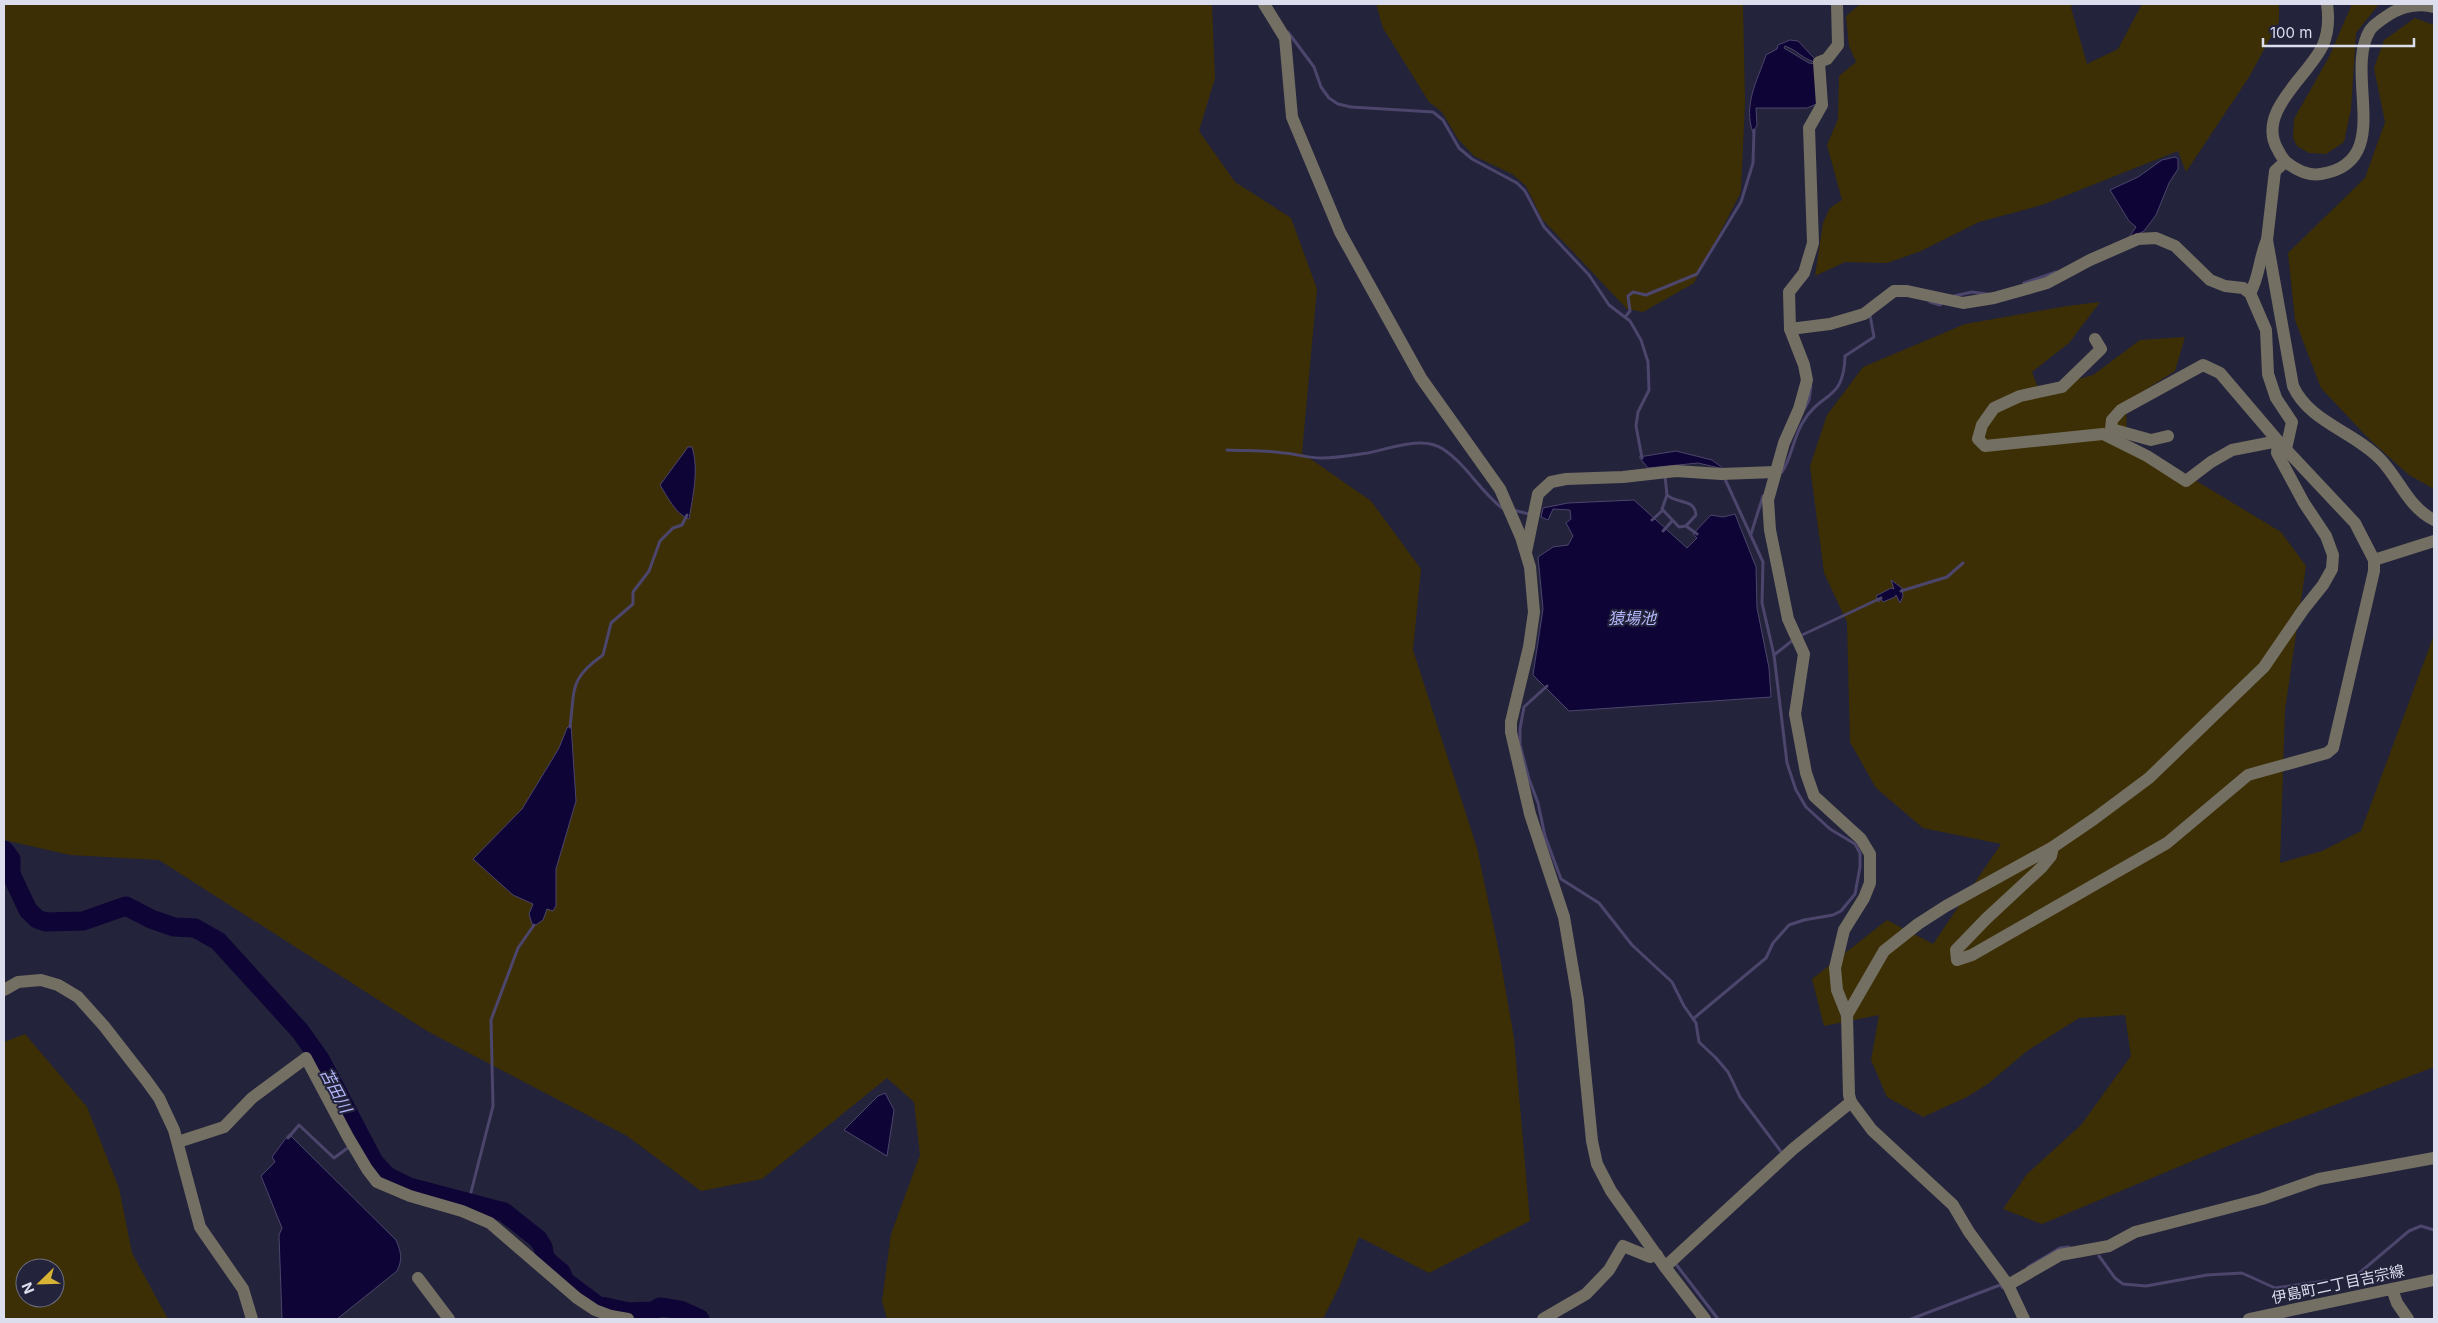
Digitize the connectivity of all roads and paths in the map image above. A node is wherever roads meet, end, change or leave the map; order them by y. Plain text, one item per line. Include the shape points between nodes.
1 (1264, 4) edge
2 (1837, 4) edge
3 (2327, 4) edge
4 (2434, 7) edge
5 (2285, 162) junction
6 (2267, 240) junction
7 (2250, 294) junction
8 (1790, 329) junction
9 (2094, 339) dead end
10 (2168, 436) dead end
11 (2282, 445) junction
12 (1774, 478) junction
13 (2434, 520) edge
14 (2434, 541) edge
15 (1526, 554) junction
16 (2374, 560) junction
17 (2052, 847) junction
18 (4, 990) edge
19 (1847, 1015) junction
20 (1851, 1102) junction
21 (178, 1142) junction
22 (2434, 1158) edge
23 (1657, 1255) junction
24 (1670, 1262) junction
25 (418, 1278) dead end
26 (2434, 1280) edge
27 (2008, 1285) junction
28 (2392, 1289) junction
29 (252, 1319) edge
30 (450, 1319) edge
31 (628, 1319) edge
32 (1543, 1319) edge
33 (1705, 1319) edge
34 (2024, 1319) edge
35 (2249, 1319) edge
36 (2408, 1319) edge

1 - 15 street via 1285,38 1292,117 1340,232 1421,378 1500,490
2 - 8 street via 1838,45 1827,59 1819,62 1822,105 1809,128 1813,243 1804,273 1789,292
3 - 5 street via 2328,29 2323,45 2284,97 2275,116 2273,142
4 - 5 street via 2398,9 2370,30 2361,61 2364,131 2351,161 2332,172 2310,175
5 - 6 street via 2275,171
6 - 7 street
6 - 13 street via 2293,386 2299,400 2373,452 2413,505
7 - 8 street via 2243,288 2210,280 2174,246 2156,238 2138,239 2047,283 1994,298 1963,303 1894,291 1864,314 1830,324
7 - 11 street via 2266,330 2268,374 2276,398 2292,422
8 - 12 street via 1807,380
9 - 11 street via 2101,349 2062,387 2020,396 1994,408 1982,425 1978,439 1985,446 2103,434 2147,456 2186,481 2232,450
10 - 11 street via 2152,440 2112,429 2112,420 2121,410 2203,365 2220,373
11 - 16 street via 2355,523
11 - 17 street via 2277,453 2326,536 2332,555 2332,569 2323,585 2264,667 2148,778
12 - 15 street via 1665,472 1551,482 1538,494
12 - 19 street via 1768,500 1770,530 1788,619 1804,654 1795,714 1806,773 1814,796 1861,839 1870,854 1870,883 1844,930 1835,968 1837,990
14 - 16 street
15 - 23 street via 1534,612 1511,722 1512,745 1539,847 1564,917 1578,1000 1594,1153 1611,1191
16 - 17 street via 2374,572 2333,748 2327,753 2248,775 2167,843 1972,956 1958,960 1956,950 2042,866 2051,856
17 - 19 street via 1946,906 1884,951
18 - 21 street via 18,982 40,980 78,996 159,1098
19 - 20 street via 1848,1095
20 - 24 street via 1793,1149
20 - 27 street via 1872,1130 1953,1205
21 - 29 street via 200,1227 243,1289
21 - 31 street via 224,1127 252,1098 306,1058 366,1169 377,1182 490,1223 577,1298 595,1310
22 - 27 street via 2311,1181 2262,1200 2135,1232 2109,1246 2060,1255
23 - 24 street
23 - 32 street via 1650,1258 1623,1246 1609,1270 1586,1294
24 - 33 street
25 - 30 street
26 - 28 street, 伊島町二丁目吉宗線
27 - 34 street
28 - 35 street, 伊島町二丁目吉宗線
28 - 36 street

